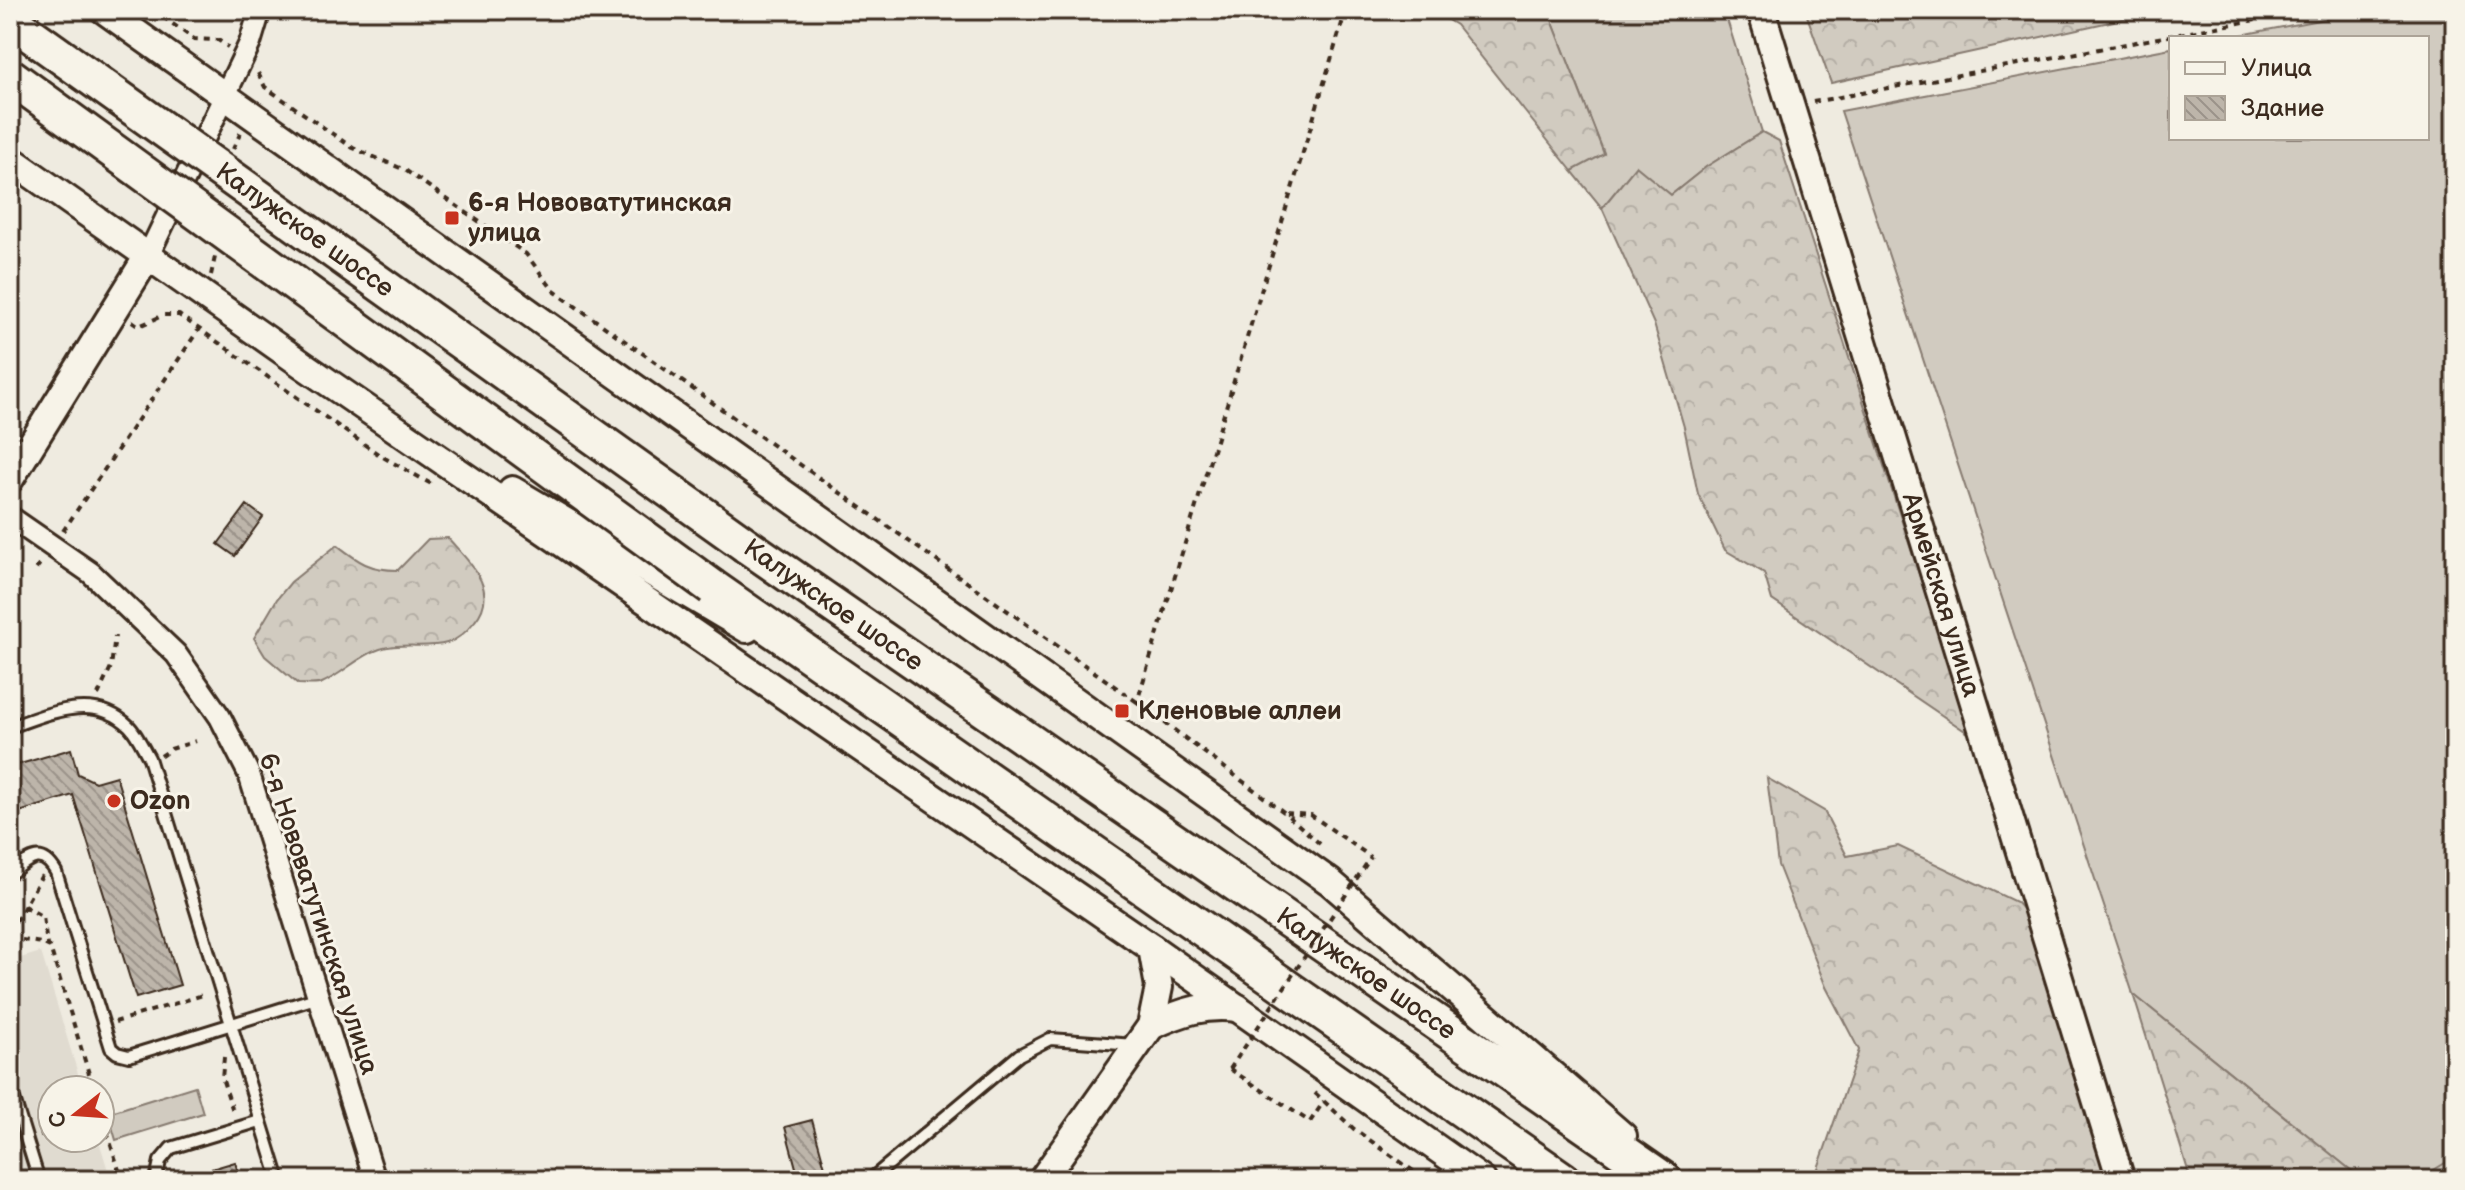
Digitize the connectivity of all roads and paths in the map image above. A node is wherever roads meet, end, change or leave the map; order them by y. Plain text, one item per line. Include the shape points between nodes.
1 (104, 10) edge
2 (153, 10) edge
3 (260, 10) edge
4 (1346, 10) edge
5 (1761, 10) edge
6 (2309, 10) edge
7 (10, 20) edge
8 (247, 50) junction
9 (10, 76) edge
10 (225, 97) junction
11 (1791, 106) junction
12 (10, 159) edge
13 (148, 256) junction
14 (115, 310) junction
15 (303, 365) junction
16 (10, 479) edge
17 (10, 517) edge
18 (70, 521) dead end
19 (115, 636) dead end
20 (1137, 702) junction
21 (84, 708) junction
22 (10, 727) edge
23 (927, 736) junction
24 (196, 741) dead end
25 (151, 766) junction
26 (1285, 813) junction
27 (1320, 845) dead end
28 (50, 861) junction
29 (10, 873) edge
30 (1356, 876) dead end
31 (1368, 886) dead end
32 (24, 906) junction
33 (10, 935) edge
34 (47, 944) junction
35 (1152, 948) junction
36 (220, 990) junction
37 (319, 997) junction
38 (1238, 1008) junction
39 (231, 1025) junction
40 (104, 1026) junction
41 (1144, 1036) junction
42 (1242, 1038) dead end
43 (1255, 1047) dead end
44 (89, 1074) edge
45 (10, 1086) edge
46 (1311, 1089) dead end
47 (1324, 1101) junction
48 (260, 1121) junction
49 (238, 1127) junction
50 (113, 1154) edge
51 (1675, 1177) edge
52 (39, 1180) edge
53 (122, 1180) edge
54 (156, 1180) edge
55 (279, 1180) edge
56 (375, 1180) edge
57 (870, 1180) edge
58 (1042, 1180) edge
59 (1426, 1180) edge
60 (1482, 1180) edge
61 (1563, 1180) edge
62 (1699, 1180) edge
63 (2121, 1180) edge

1 - 10 street
2 - 8 path via 194,39
3 - 8 street
4 - 20 path
5 - 11 street, Армейская улица
6 - 11 path
7 - 51 highway, Калужское шоссе, bridge via 746,545
8 - 10 street
8 - 20 path via 268,90 353,148 405,170 526,254 554,291
9 - 23 highway, Калужское шоссе, bridge via 712,587
10 - 13 street
10 - 51 street via 1330,882
11 - 63 street, Армейская улица
12 - 13 street
13 - 14 street
13 - 15 street
14 - 16 street
14 - 18 path via 139,326 171,314 199,329
15 - 23 street
15 - 35 street
17 - 37 street, 6-я Нововатутинская улица via 116,596 176,654 220,717 249,774
19 - 21 path via 111,667
20 - 26 path
21 - 22 lane
21 - 25 lane via 104,710 129,726
23 - 61 highway, Калужское шоссе
24 - 25 path via 168,750
25 - 36 lane
26 - 27 path
26 - 47 path, bridge via 1311,815 1371,857 1230,1069 1310,1122
28 - 29 lane via 30,858
28 - 32 path
28 - 40 lane
30 - 31 path
32 - 33 path
32 - 34 path via 43,917
33 - 34 path
34 - 44 path
35 - 38 street
35 - 41 street via 1159,987
36 - 39 lane
36 - 40 path
37 - 39 lane
37 - 56 street, 6-я Нововатутинская улица
38 - 41 street via 1190,1009
38 - 60 street
39 - 40 lane via 129,1056 111,1048
39 - 48 lane
39 - 49 path via 222,1071
41 - 57 lane via 1113,1041 1050,1039 1019,1055
41 - 58 street
42 - 43 path
45 - 52 lane
46 - 47 path
47 - 59 path
48 - 49 lane
48 - 55 lane
49 - 54 lane via 171,1148 160,1161
50 - 53 path
51 - 62 path

